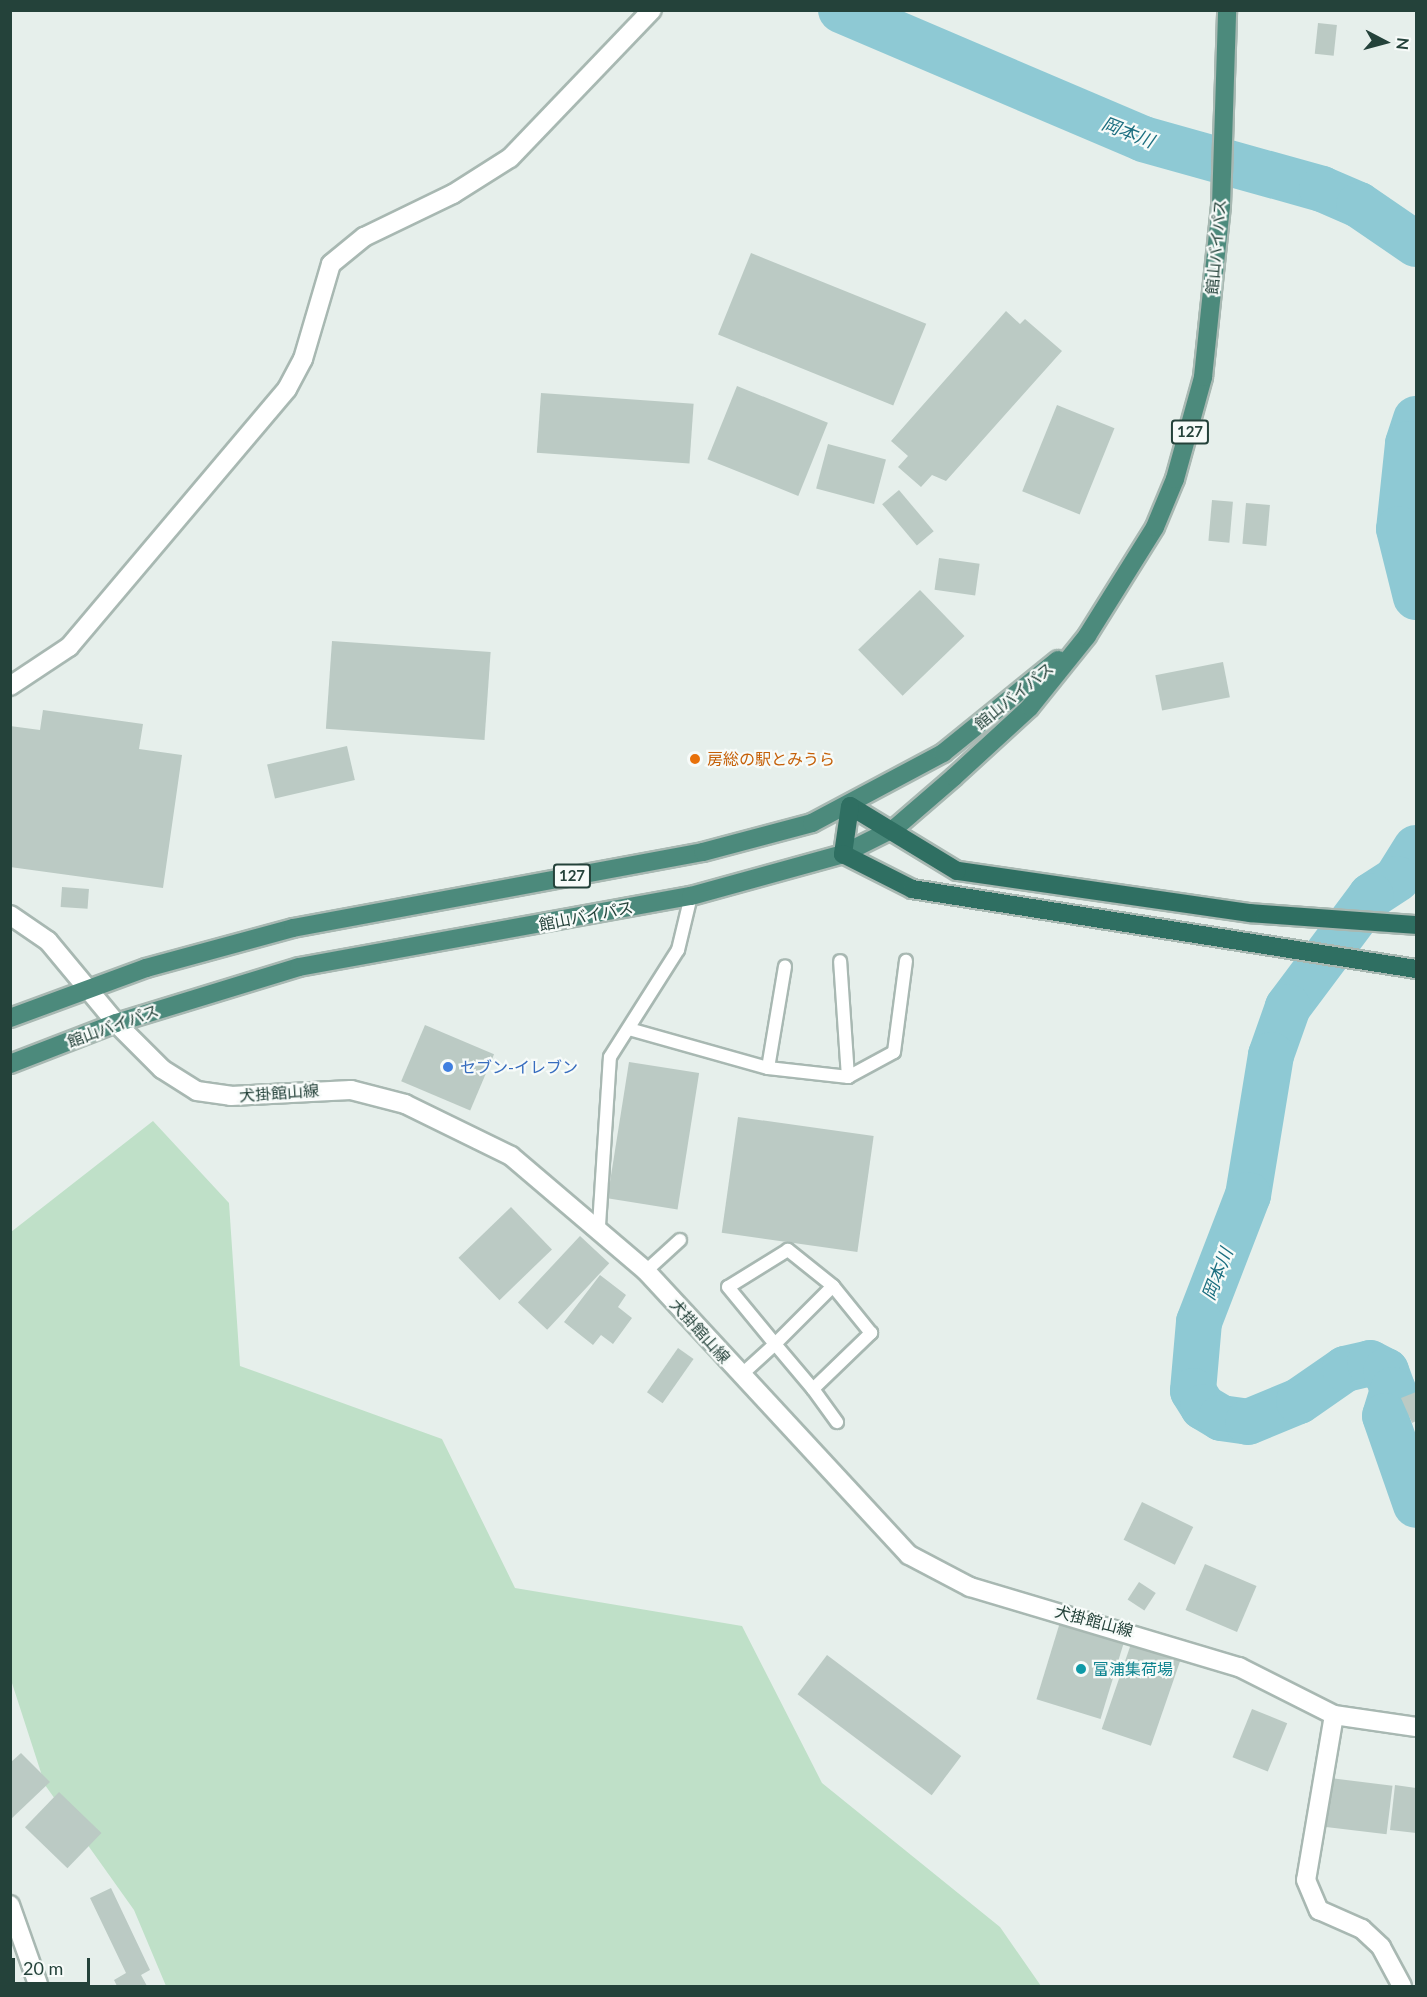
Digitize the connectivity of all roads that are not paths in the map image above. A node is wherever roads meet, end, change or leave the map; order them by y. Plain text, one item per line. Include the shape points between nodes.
1 (652, 10) edge
2 (1227, 10) edge
3 (1088, 636) junction
4 (10, 686) edge
5 (850, 806) junction
6 (895, 828) junction
7 (843, 854) junction
8 (691, 896) junction
9 (10, 915) edge
10 (1416, 925) edge
11 (840, 961) dead end
12 (906, 961) dead end
13 (785, 966) dead end
14 (1414, 969) edge
15 (92, 990) junction
16 (10, 1018) edge
17 (116, 1023) junction
18 (629, 1029) junction
19 (10, 1064) edge
20 (768, 1068) junction
21 (848, 1077) junction
22 (599, 1226) junction
23 (680, 1240) dead end
24 (646, 1271) junction
25 (833, 1286) junction
26 (775, 1344) junction
27 (740, 1376) junction
28 (813, 1389) junction
29 (837, 1422) dead end
30 (1334, 1715) junction
31 (1416, 1728) edge
32 (10, 1905) edge
33 (38, 1984) dead end
34 (1402, 1986) edge

1 - 4 main road via 510,158 453,194 364,237 331,264 303,359 287,389 69,647
2 - 3 highway, 館山バイパス / 127 via 1221,206 1203,377 1190,434 1155,526
3 - 5 highway, 館山バイパス / 127 via 943,753
3 - 6 highway, 館山バイパス / 127 via 1030,707
5 - 6 highway
5 - 7 highway
5 - 15 highway, 館山バイパス / 127 via 812,823 703,852 293,928 146,968
6 - 7 highway, 館山バイパス / 127
6 - 10 highway via 921,853 957,871 1250,913
7 - 8 highway, 館山バイパス / 127
7 - 14 highway via 886,879 940,895
8 - 17 highway, 館山バイパス / 127 via 299,967
8 - 18 lane via 678,950
9 - 15 main road, 犬掛館山線 via 48,941
11 - 21 lane
12 - 21 lane via 894,1052
13 - 20 lane
15 - 16 highway, 館山バイパス / 127
15 - 17 main road, 犬掛館山線
17 - 19 highway, 館山バイパス / 127
17 - 22 main road, 犬掛館山線 via 162,1069 197,1091 231,1096 351,1090 405,1104 511,1156
18 - 20 lane
18 - 22 lane via 609,1057
20 - 21 lane
22 - 24 main road, 犬掛館山線
23 - 24 lane
24 - 27 main road, 犬掛館山線
25 - 26 lane
25 - 26 lane via 788,1250 728,1287
25 - 28 lane via 872,1333
26 - 27 lane
26 - 28 lane
27 - 30 main road, 犬掛館山線 via 909,1556 970,1587 1138,1632 1239,1667
28 - 29 lane
30 - 31 main road, 犬掛館山線
30 - 34 main road via 1306,1880 1318,1910 1362,1929 1381,1947
32 - 33 main road

